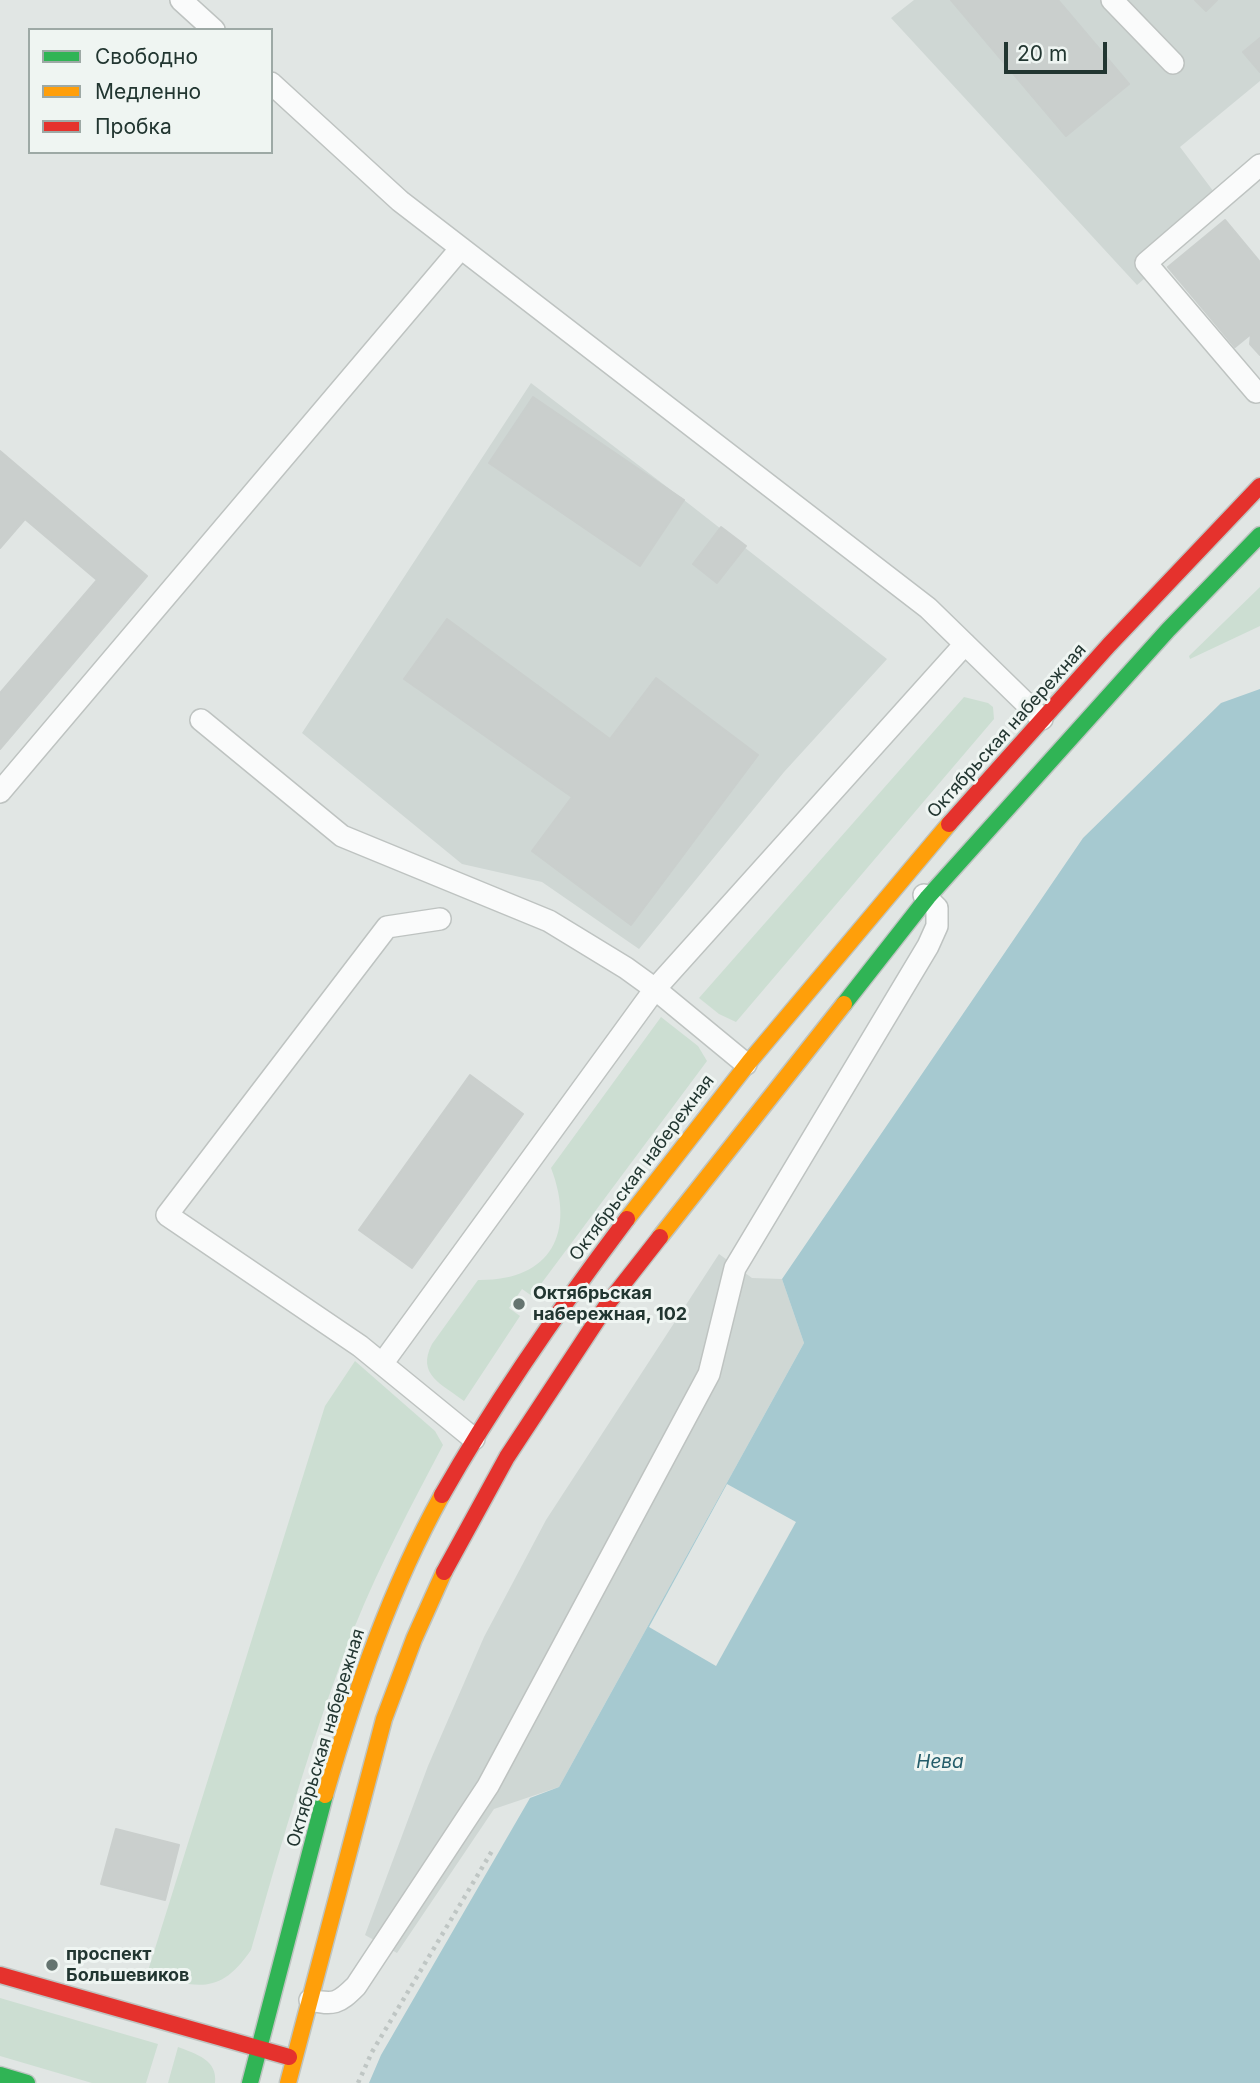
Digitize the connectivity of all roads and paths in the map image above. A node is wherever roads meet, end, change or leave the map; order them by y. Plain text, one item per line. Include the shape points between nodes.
1 (181, 0) edge
2 (1112, 0) edge
3 (212, 28) edge
4 (1172, 63) dead end
5 (273, 85) edge
6 (1260, 165) edge
7 (461, 248) junction
8 (1256, 392) dead end
9 (1260, 486) edge
10 (1260, 535) edge
11 (965, 644) junction
12 (1042, 719) junction
13 (201, 720) dead end
14 (0, 792) edge
15 (901, 880) junction
16 (928, 897) junction
17 (440, 919) dead end
18 (655, 989) junction
19 (746, 1064) junction
20 (382, 1364) junction
21 (474, 1438) junction
22 (492, 1851) dead end
23 (0, 1975) edge
24 (310, 2000) junction
25 (259, 2049) junction
26 (294, 2059) junction
27 (0, 2075) edge
28 (27, 2083) edge
29 (250, 2083) edge
30 (288, 2083) edge
31 (359, 2083) edge

1 - 3 lane
2 - 4 lane
5 - 7 lane via 400,201
6 - 8 lane via 1146,263
7 - 11 lane via 919,601
7 - 14 lane
9 - 12 main road, Октябрьская набережная
10 - 16 main road via 1167,630
11 - 12 lane
11 - 18 lane
12 - 15 main road, Октябрьская набережная
13 - 18 lane via 342,836 549,922
15 - 16 lane
15 - 19 main road, Октябрьская набережная
16 - 24 main road via 608,1302 506,1457 447,1565 384,1718
16 - 24 lane via 937,908 937,926 928,946 735,1268 709,1374 488,1786 356,1986 342,2000 330,2004
17 - 20 lane via 387,927 167,1215
18 - 19 lane
18 - 20 lane
19 - 21 main road, Октябрьская набережная via 543,1331
20 - 21 lane
21 - 25 main road, Октябрьская набережная via 413,1551 375,1639 327,1790
22 - 31 path via 372,2052
23 - 25 main road
24 - 26 main road
25 - 26 main road
25 - 29 main road, Октябрьская набережная
26 - 30 main road
27 - 28 main road

